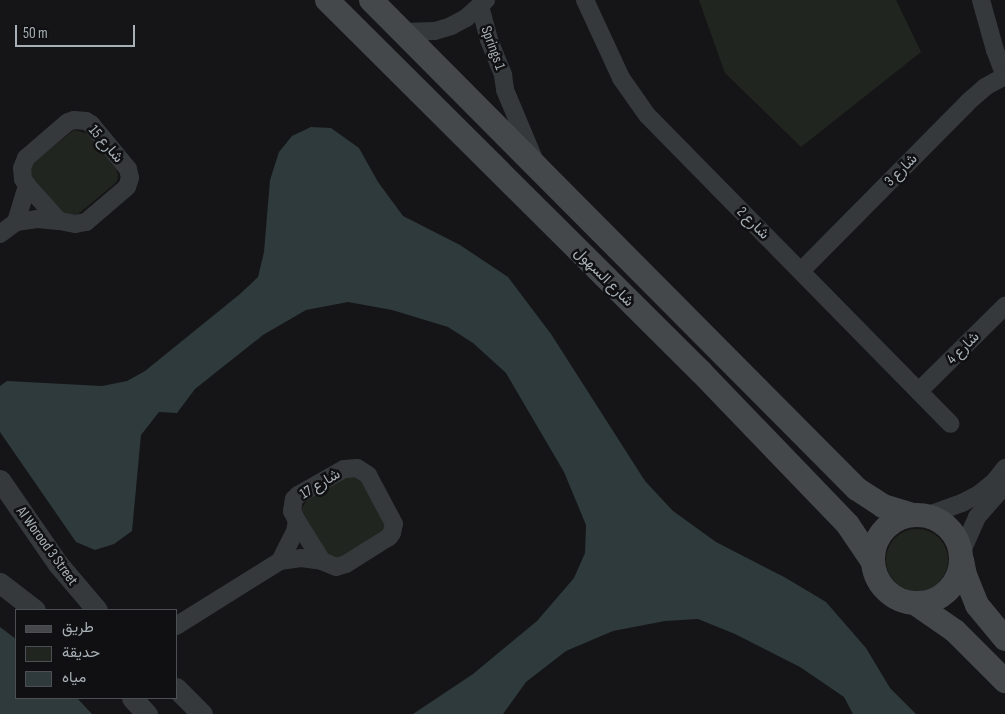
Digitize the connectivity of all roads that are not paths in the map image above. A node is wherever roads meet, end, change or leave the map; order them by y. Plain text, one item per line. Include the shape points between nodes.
1 (327, 0) edge
2 (371, 0) edge
3 (585, 0) edge
4 (981, 0) edge
5 (479, 6) edge
6 (403, 32) junction
7 (1005, 76) edge
8 (537, 166) junction
9 (27, 185) junction
10 (59, 221) junction
11 (16, 222) junction
12 (0, 234) edge
13 (801, 271) junction
14 (1005, 306) edge
15 (920, 390) junction
16 (951, 424) dead end
17 (1005, 468) edge
18 (0, 480) edge
19 (1005, 484) edge
20 (919, 515) junction
21 (297, 521) junction
22 (962, 556) junction
23 (280, 561) junction
24 (322, 561) junction
25 (873, 562) junction
26 (0, 583) edge
27 (916, 604) junction
28 (34, 609) edge
29 (95, 609) edge
30 (178, 625) edge
31 (1005, 639) edge
32 (1005, 682) edge
33 (178, 690) edge
34 (133, 699) edge
35 (147, 714) edge
36 (202, 714) edge

1 - 25 main road, شارع السهول via 701,372 848,525
2 - 6 main road, شارع السهول
3 - 13 street, شارع 2 via 621,78 646,115
4 - 7 street
5 - 6 street, Springs 1 via 451,26 435,31
5 - 8 street, Springs 1 via 503,75 505,90
6 - 8 main road, شارع السهول
7 - 13 street, شارع 3 via 976,94
8 - 20 main road, شارع السهول via 857,489 883,506
9 - 10 street
9 - 10 street, شارع 15 via 22,168 26,158 68,122 80,120 92,124 128,169 129,182 86,222
9 - 11 street, شارع 15
10 - 11 street, شارع 15 via 37,219
11 - 12 street
13 - 15 street, شارع 2
14 - 15 street, شارع 4
15 - 16 street, شارع 2
17 - 20 street via 979,494 962,503
18 - 29 street, Al Worood 3 Street via 58,564
19 - 22 street via 977,517
20 - 22 main road via 938,520 949,528 957,539
20 - 25 main road via 900,518 884,531 874,549
21 - 23 street, شارع 17 via 291,542
21 - 24 street, شارع 17
21 - 24 street, شارع 17 via 292,511 298,495 344,469 357,468 368,475 393,519 392,533 342,567
22 - 27 main road via 960,574 953,587 930,602
22 - 31 main road via 965,576 977,605
23 - 24 street, شارع 17 via 301,558
23 - 30 street, شارع 17
25 - 27 main road via 876,575 891,596
26 - 28 street
27 - 32 main road via 954,631
33 - 36 street
34 - 35 street

